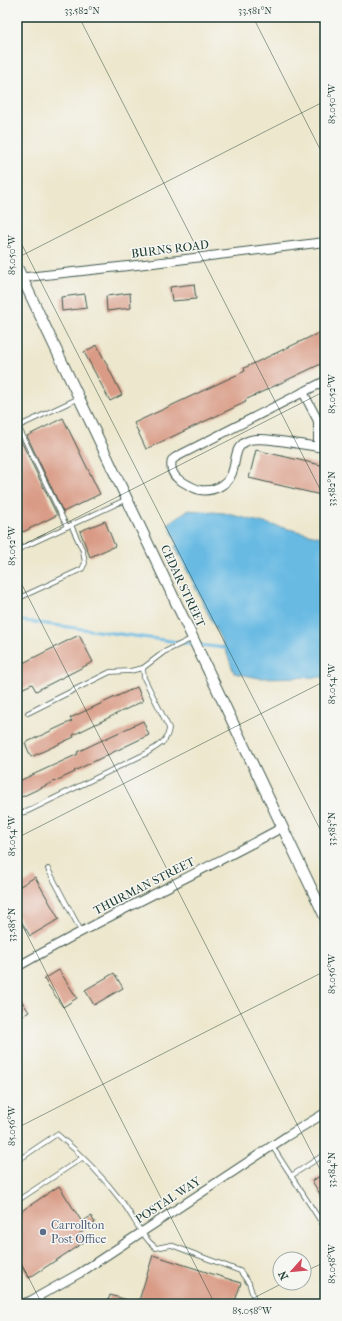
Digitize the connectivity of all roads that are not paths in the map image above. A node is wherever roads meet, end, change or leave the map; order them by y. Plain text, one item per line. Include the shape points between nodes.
1 (325, 242) edge
2 (17, 267) edge
3 (19, 277) edge
4 (325, 381) edge
5 (303, 392) junction
6 (79, 398) junction
7 (322, 420) edge
8 (18, 427) edge
9 (321, 447) edge
10 (127, 499) junction
11 (69, 526) junction
12 (17, 550) edge
13 (17, 599) edge
14 (193, 638) junction
15 (143, 668) junction
16 (28, 713) dead end
17 (17, 814) edge
18 (283, 828) junction
19 (48, 869) dead end
20 (325, 917) edge
21 (81, 931) junction
22 (17, 967) edge
23 (325, 1113) edge
24 (272, 1146) junction
25 (325, 1154) edge
26 (82, 1158) junction
27 (17, 1162) edge
28 (291, 1176) junction
29 (17, 1201) edge
30 (325, 1228) edge
31 (141, 1232) junction
32 (39, 1296) junction
33 (22, 1304) edge
34 (44, 1304) edge
35 (252, 1304) edge

1 - 3 street, BURNS ROAD
2 - 3 street, CEDAR STREET
3 - 6 street, CEDAR STREET
4 - 5 street
5 - 7 street
5 - 9 street via 176,457 172,460 171,470 188,485 200,490 212,490 228,480 236,452 249,440 260,439
6 - 8 lane
6 - 10 street, CEDAR STREET
7 - 9 street
8 - 11 lane
10 - 11 lane
10 - 14 street, CEDAR STREET
11 - 12 lane
11 - 13 lane via 83,552 85,563 82,569
14 - 15 lane via 164,652
14 - 18 street, CEDAR STREET
15 - 16 lane via 110,672
15 - 17 lane via 144,678 169,728 168,735 162,743 63,794
18 - 20 street, CEDAR STREET
18 - 21 street, THURMAN STREET
19 - 21 lane
21 - 22 street, THURMAN STREET
23 - 24 street, POSTAL WAY
24 - 28 lane
24 - 31 street, POSTAL WAY
25 - 28 lane
26 - 27 lane via 57,1134
26 - 29 lane
26 - 31 lane via 123,1203
28 - 30 lane
31 - 32 street, POSTAL WAY via 80,1273
31 - 35 lane via 156,1248 171,1245 240,1271 253,1296
32 - 33 street, POSTAL WAY
32 - 34 lane

